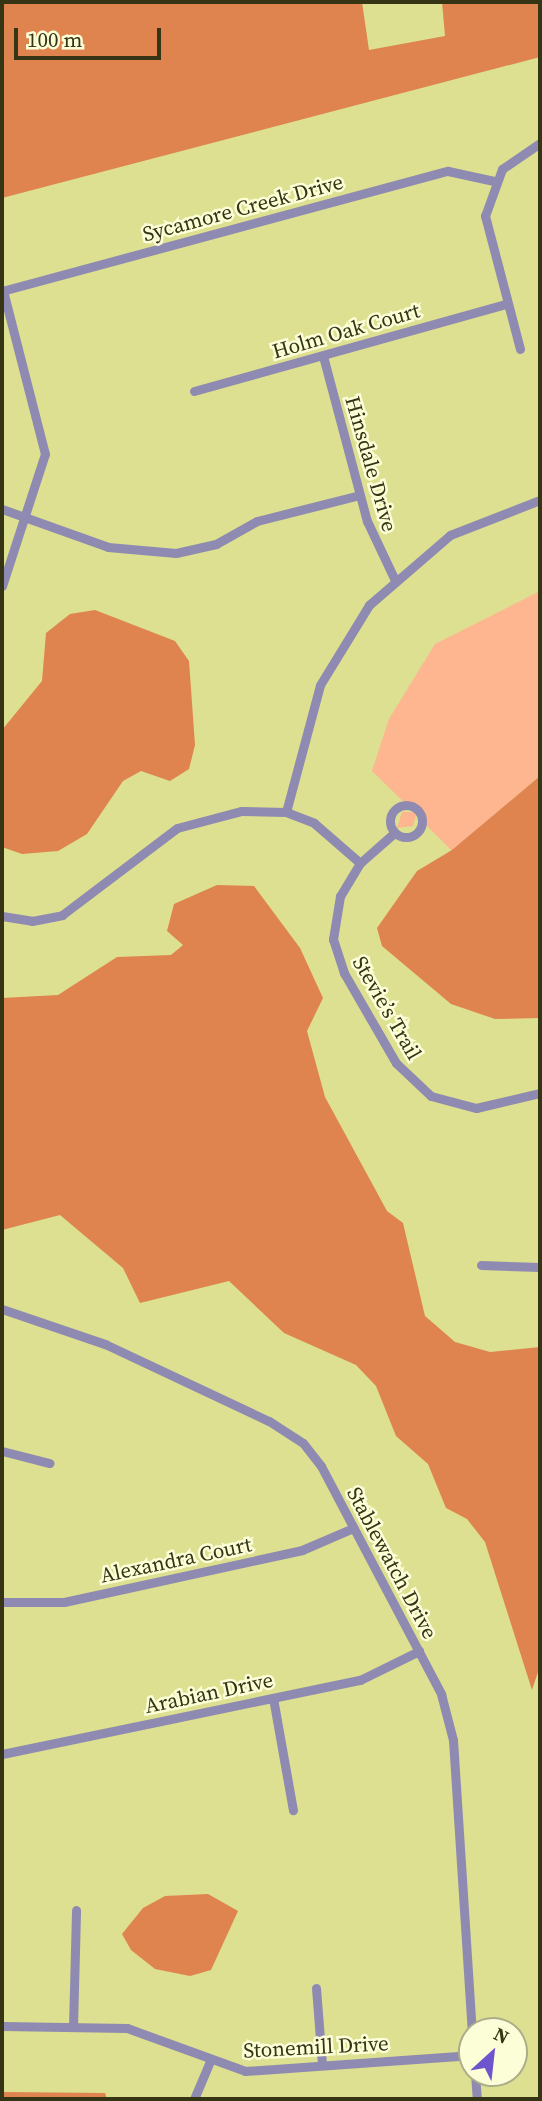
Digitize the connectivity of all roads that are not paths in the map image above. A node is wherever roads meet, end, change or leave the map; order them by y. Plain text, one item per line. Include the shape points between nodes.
1 (540, 144) edge
2 (494, 181) junction
3 (2, 291) edge
4 (506, 304) junction
5 (520, 349) dead end
6 (323, 356) junction
7 (194, 391) dead end
8 (360, 495) junction
9 (540, 500) edge
10 (2, 509) edge
11 (28, 517) junction
12 (394, 578) junction
13 (2, 586) edge
14 (286, 812) junction
15 (393, 834) dead end
16 (360, 863) junction
17 (2, 916) edge
18 (540, 1093) edge
19 (481, 1265) dead end
20 (540, 1268) edge
21 (2, 1309) edge
22 (2, 1451) edge
23 (49, 1463) dead end
24 (353, 1528) junction
25 (2, 1602) edge
26 (419, 1651) junction
27 (273, 1698) junction
28 (2, 1754) edge
29 (293, 1810) dead end
30 (76, 1910) dead end
31 (316, 1988) dead end
32 (471, 2017) edge
33 (2, 2026) edge
34 (73, 2027) junction
35 (458, 2056) edge
36 (209, 2063) junction
37 (322, 2065) junction
38 (194, 2099) edge

1 - 2 street via 516,155
2 - 3 street, Sycamore Creek Drive via 449,171
2 - 4 street via 485,228
3 - 11 street via 45,454
4 - 5 street
4 - 6 street, Holm Oak Court
6 - 7 street, Holm Oak Court
6 - 8 street, Hinsdale Drive
8 - 11 street via 257,521 216,544 176,553 108,547
8 - 12 street, Hinsdale Drive via 374,543
9 - 12 street via 450,536
10 - 11 street
11 - 13 street
12 - 14 street via 350,630 320,685
14 - 16 street via 332,834
14 - 17 street via 241,811 177,828 62,915 32,921
15 - 16 street, Stevie’s Trail
16 - 18 street, Stevie’s Trail via 340,896 335,951 396,1063 431,1096 465,1107
19 - 20 street
21 - 24 street, Stablewatch Drive via 105,1345 287,1432 321,1466
22 - 23 street
24 - 25 street, Alexandra Court via 302,1550 64,1602
24 - 26 street, Stablewatch Drive
26 - 27 street, Arabian Drive via 375,1676
26 - 32 street, Stablewatch Drive via 441,1694 453,1740
27 - 28 street, Arabian Drive
27 - 29 street
30 - 34 street
31 - 37 street
33 - 34 street, Stonemill Drive
34 - 36 street, Stonemill Drive via 127,2028
35 - 37 street, Stonemill Drive
36 - 37 street, Stonemill Drive via 245,2071
36 - 38 street

